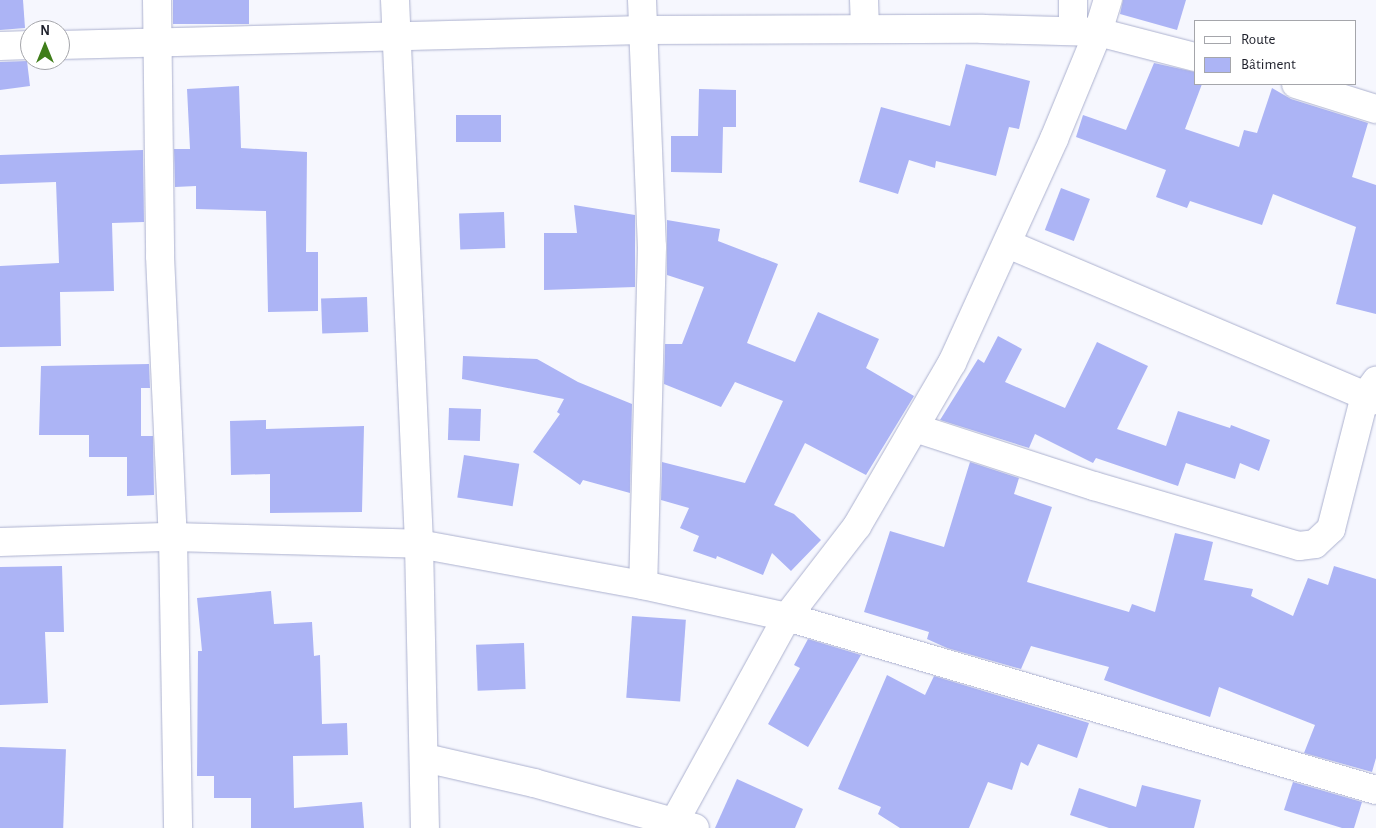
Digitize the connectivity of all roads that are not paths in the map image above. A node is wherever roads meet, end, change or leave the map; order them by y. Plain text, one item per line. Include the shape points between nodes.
1 (157, 0) edge
2 (395, 0) edge
3 (642, 0) edge
4 (864, 0) edge
5 (1073, 0) edge
6 (1108, 0) edge
7 (865, 28) junction
8 (644, 30) junction
9 (1086, 31) junction
10 (396, 36) junction
11 (158, 42) junction
12 (70, 44) edge
13 (20, 45) edge
14 (0, 46) edge
15 (1194, 58) edge
16 (1299, 85) edge
17 (1376, 109) edge
18 (1008, 244) junction
19 (1372, 392) edge
20 (915, 428) junction
21 (173, 537) junction
22 (0, 542) edge
23 (419, 544) junction
24 (643, 585) junction
25 (787, 617) junction
26 (425, 758) junction
27 (1376, 790) edge
28 (680, 826) edge
29 (178, 828) edge
30 (425, 828) edge

1 - 11 street
2 - 10 street
3 - 8 street
4 - 7 street
5 - 9 street
6 - 9 street
7 - 8 street
7 - 9 street
8 - 10 street
8 - 24 street via 652,247
9 - 15 street
9 - 18 street
10 - 11 street
10 - 23 street
11 - 12 street
11 - 21 street via 160,256
13 - 14 street
16 - 17 street
18 - 19 street
18 - 20 street via 952,363
19 - 20 street via 1331,529 1315,544 1298,546 1094,486
20 - 25 street via 857,526
21 - 22 street
21 - 23 street
21 - 29 street
23 - 24 street
23 - 26 street
24 - 25 street
25 - 27 street
25 - 28 street
26 - 28 street
26 - 30 street

